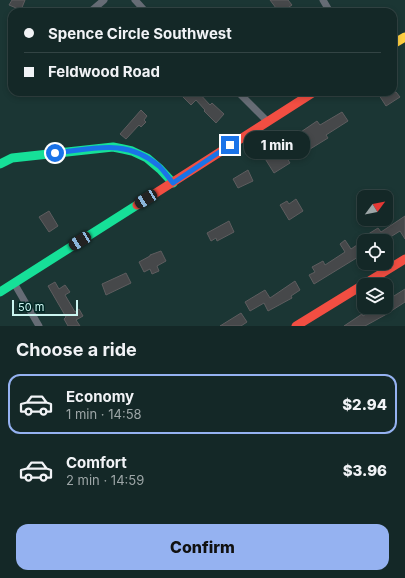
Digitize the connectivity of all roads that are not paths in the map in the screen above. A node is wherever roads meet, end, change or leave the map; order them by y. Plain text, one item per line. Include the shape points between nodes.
1 (104, 0) edge
2 (135, 0) edge
3 (95, 8) edge
4 (142, 8) edge
5 (243, 96) edge
6 (308, 96) edge
7 (267, 121) junction
8 (0, 164) edge
9 (173, 183) junction
10 (405, 259) edge
11 (14, 283) junction
12 (0, 292) edge
13 (39, 326) edge
14 (296, 326) edge

1 - 3 street
2 - 4 street
5 - 7 street
6 - 7 street
7 - 9 street
8 - 9 street via 12,158 113,147 140,154 159,166
9 - 11 street
10 - 14 street
11 - 12 street
11 - 13 street

